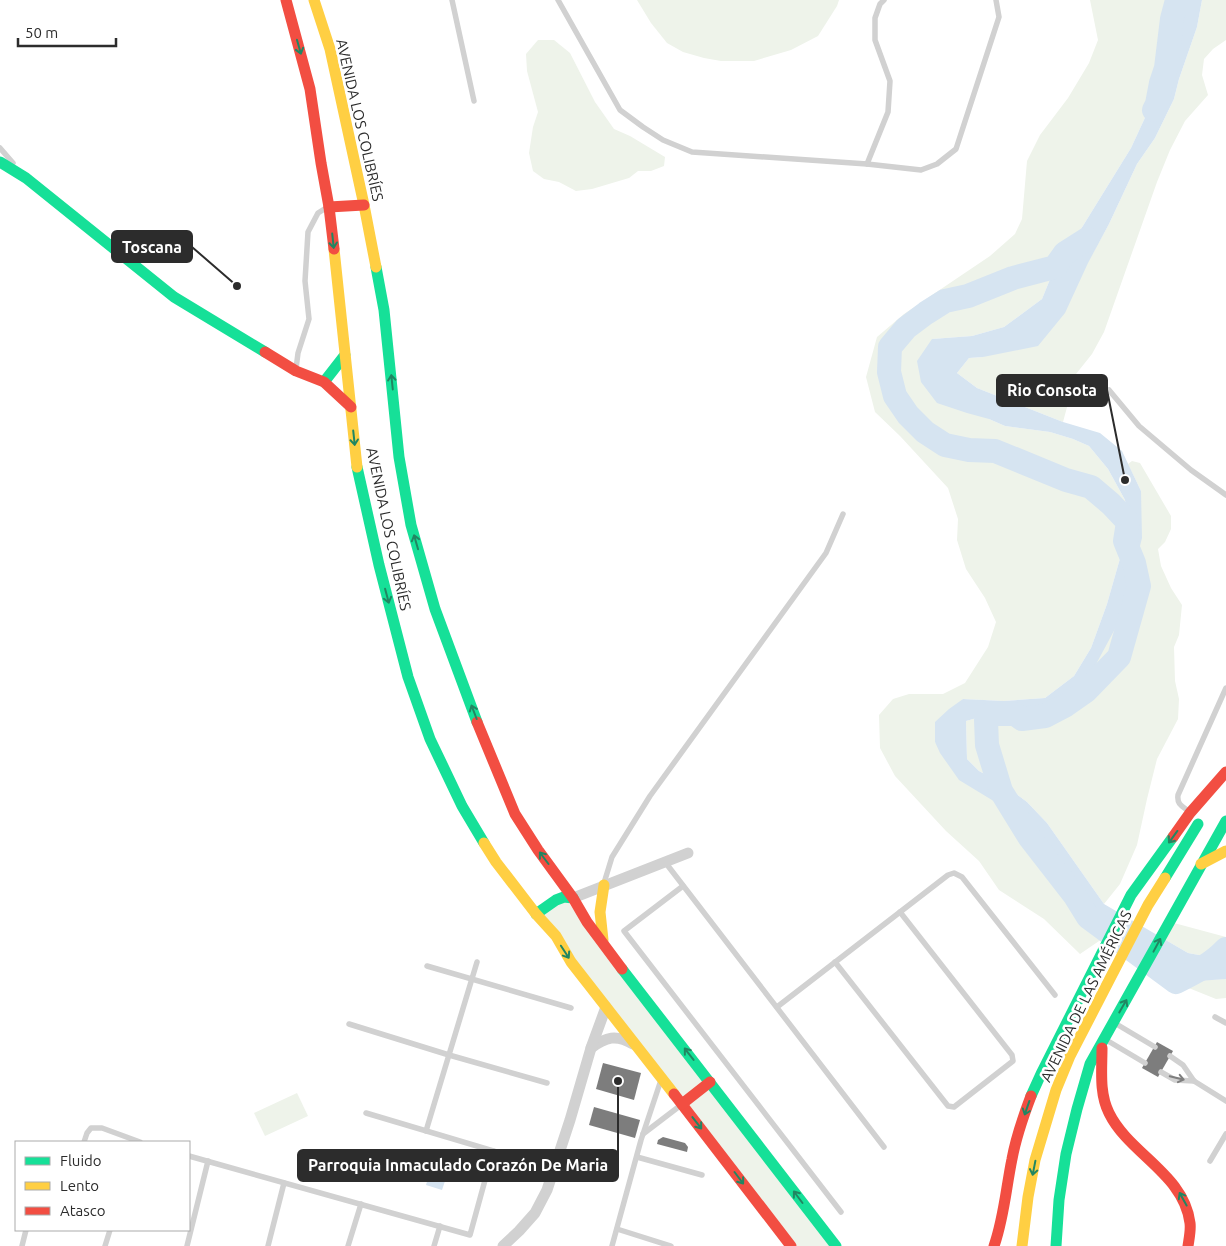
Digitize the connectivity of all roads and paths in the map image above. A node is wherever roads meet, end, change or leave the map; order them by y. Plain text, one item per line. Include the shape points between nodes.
1 (286, 0) edge
2 (314, 0) edge
3 (452, 0) edge
4 (558, 0) edge
5 (884, 0) edge
6 (996, 0) edge
7 (474, 101) dead end
8 (0, 148) edge
9 (0, 162) edge
10 (868, 164) junction
11 (26, 178) junction
12 (364, 205) junction
13 (329, 207) junction
14 (345, 355) junction
15 (296, 371) junction
16 (324, 382) junction
17 (1109, 390) dead end
18 (351, 407) junction
19 (1226, 495) edge
20 (843, 514) dead end
21 (1226, 688) edge
22 (1226, 772) edge
23 (1226, 779) edge
24 (1190, 813) junction
25 (1226, 821) edge
26 (1226, 851) edge
27 (688, 854) dead end
28 (665, 862) junction
29 (1201, 864) junction
30 (604, 885) junction
31 (683, 886) junction
32 (573, 898) junction
33 (900, 912) junction
34 (536, 914) junction
35 (604, 945) junction
36 (477, 962) dead end
37 (835, 962) junction
38 (428, 966) dead end
39 (472, 978) junction
40 (1055, 995) dead end
41 (606, 1007) junction
42 (777, 1007) junction
43 (572, 1008) dead end
44 (1215, 1017) dead end
45 (1113, 1022) junction
46 (1226, 1023) edge
47 (349, 1024) dead end
48 (1103, 1041) junction
49 (636, 1046) junction
50 (1154, 1047) dead end
51 (591, 1048) junction
52 (449, 1055) junction
53 (1170, 1056) dead end
54 (1145, 1063) dead end
55 (1161, 1072) dead end
56 (662, 1078) junction
57 (1194, 1081) junction
58 (710, 1082) junction
59 (547, 1083) dead end
60 (1226, 1101) edge
61 (682, 1104) junction
62 (366, 1113) dead end
63 (426, 1131) junction
64 (643, 1134) junction
65 (1226, 1134) edge
66 (84, 1141) edge
67 (134, 1141) edge
68 (884, 1147) dead end
69 (493, 1151) junction
70 (190, 1156) edge
71 (637, 1157) junction
72 (208, 1161) junction
73 (1210, 1161) dead end
74 (554, 1169) junction
75 (702, 1175) dead end
76 (284, 1182) junction
77 (361, 1204) junction
78 (841, 1212) dead end
79 (440, 1226) junction
80 (617, 1229) junction
81 (26, 1231) edge
82 (110, 1231) edge
83 (22, 1246) edge
84 (105, 1246) edge
85 (187, 1246) edge
86 (268, 1246) edge
87 (348, 1246) edge
88 (434, 1246) edge
89 (503, 1246) edge
90 (612, 1246) edge
91 (671, 1246) edge
92 (791, 1246) edge
93 (836, 1246) edge
94 (994, 1246) edge
95 (1022, 1246) edge
96 (1056, 1246) edge
97 (1188, 1246) edge

1 -> 13 main road, AVENIDA LOS COLIBRÍES via 310,89
2 - 12 main road, AVENIDA LOS COLIBRÍES via 330,49
3 - 7 lane
4 - 10 lane via 620,110 663,140 692,152
5 - 10 lane via 875,18 875,40 890,82 888,112
6 - 10 lane via 999,17 956,149 936,164 921,170
8 - 11 lane
9 - 11 main road
11 - 15 main road via 174,297
12 - 13 main road
32 -> 12 main road, AVENIDA LOS COLIBRÍES via 515,814 435,609 411,525 399,458 384,310
13 -> 14 main road, AVENIDA LOS COLIBRÍES
13 - 15 lane via 318,213 308,232 305,281 309,319
14 - 16 main road
14 - 18 main road, AVENIDA LOS COLIBRÍES
15 - 16 main road
16 - 18 main road
17 - 19 lane via 1139,426
18 -> 34 main road, AVENIDA LOS COLIBRÍES via 357,464 379,565 408,677 430,739 462,806 496,862
20 - 30 lane via 826,553 650,796 612,857
21 - 24 lane via 1178,795 1179,804
22 - 24 main road
23 -> 95 main road, AVENIDA DE LAS AMÉRICAS via 1148,905 1070,1056 1035,1160
24 -> 94 main road via 1131,895 1041,1074 1020,1128 1004,1214
25 - 29 main road
26 - 29 main road
27 - 28 street
28 - 30 street
28 - 31 lane
45 -> 29 main road
30 - 32 street
30 - 35 main road via 600,925
31 - 42 lane
31 - 78 lane via 624,931
32 - 34 main road via 556,900
32 - 35 main road, AVENIDA LOS COLIBRÍES
33 - 37 lane
33 - 37 lane via 1014,1060 954,1107 948,1106
33 - 40 lane via 948,875 954,873 962,877
34 -> 41 main road, AVENIDA LOS COLIBRÍES via 556,936
58 -> 35 main road, AVENIDA LOS COLIBRÍES
36 - 39 lane
37 - 42 lane
38 - 39 lane
39 - 43 lane
39 - 52 lane
41 - 49 main road, AVENIDA LOS COLIBRÍES
41 - 51 street
42 - 68 lane
44 - 46 lane
45 - 48 main road
45 - 50 lane
47 - 52 lane
48 - 54 lane
48 - 96 main road via 1090,1064 1070,1132
97 -> 48 main road via 1190,1213 1178,1190 1122,1132 1105,1104 1101,1084
49 - 51 street via 613,1037 601,1040
49 - 56 main road, AVENIDA LOS COLIBRÍES
51 - 74 street
52 - 59 lane
52 - 63 lane
53 - 57 lane via 1183,1065
55 -> 57 lane via 1175,1080
56 - 61 main road, AVENIDA LOS COLIBRÍES
56 - 64 lane
57 - 60 lane
58 - 61 main road
93 -> 58 main road, AVENIDA LOS COLIBRÍES
61 - 64 lane
61 -> 92 main road, AVENIDA LOS COLIBRÍES
62 - 63 lane
63 - 69 lane
64 - 71 lane
65 - 73 lane
66 - 67 lane via 91,1128 102,1128
69 - 74 lane
69 - 79 lane via 470,1234
70 - 72 lane
71 - 75 lane
71 - 80 lane
72 - 76 lane
72 - 85 lane
74 - 89 street via 535,1213
76 - 77 lane
76 - 86 lane
77 - 79 lane
77 - 87 lane
79 - 88 lane
80 - 90 lane
80 - 91 lane
81 - 83 lane
82 - 84 lane

